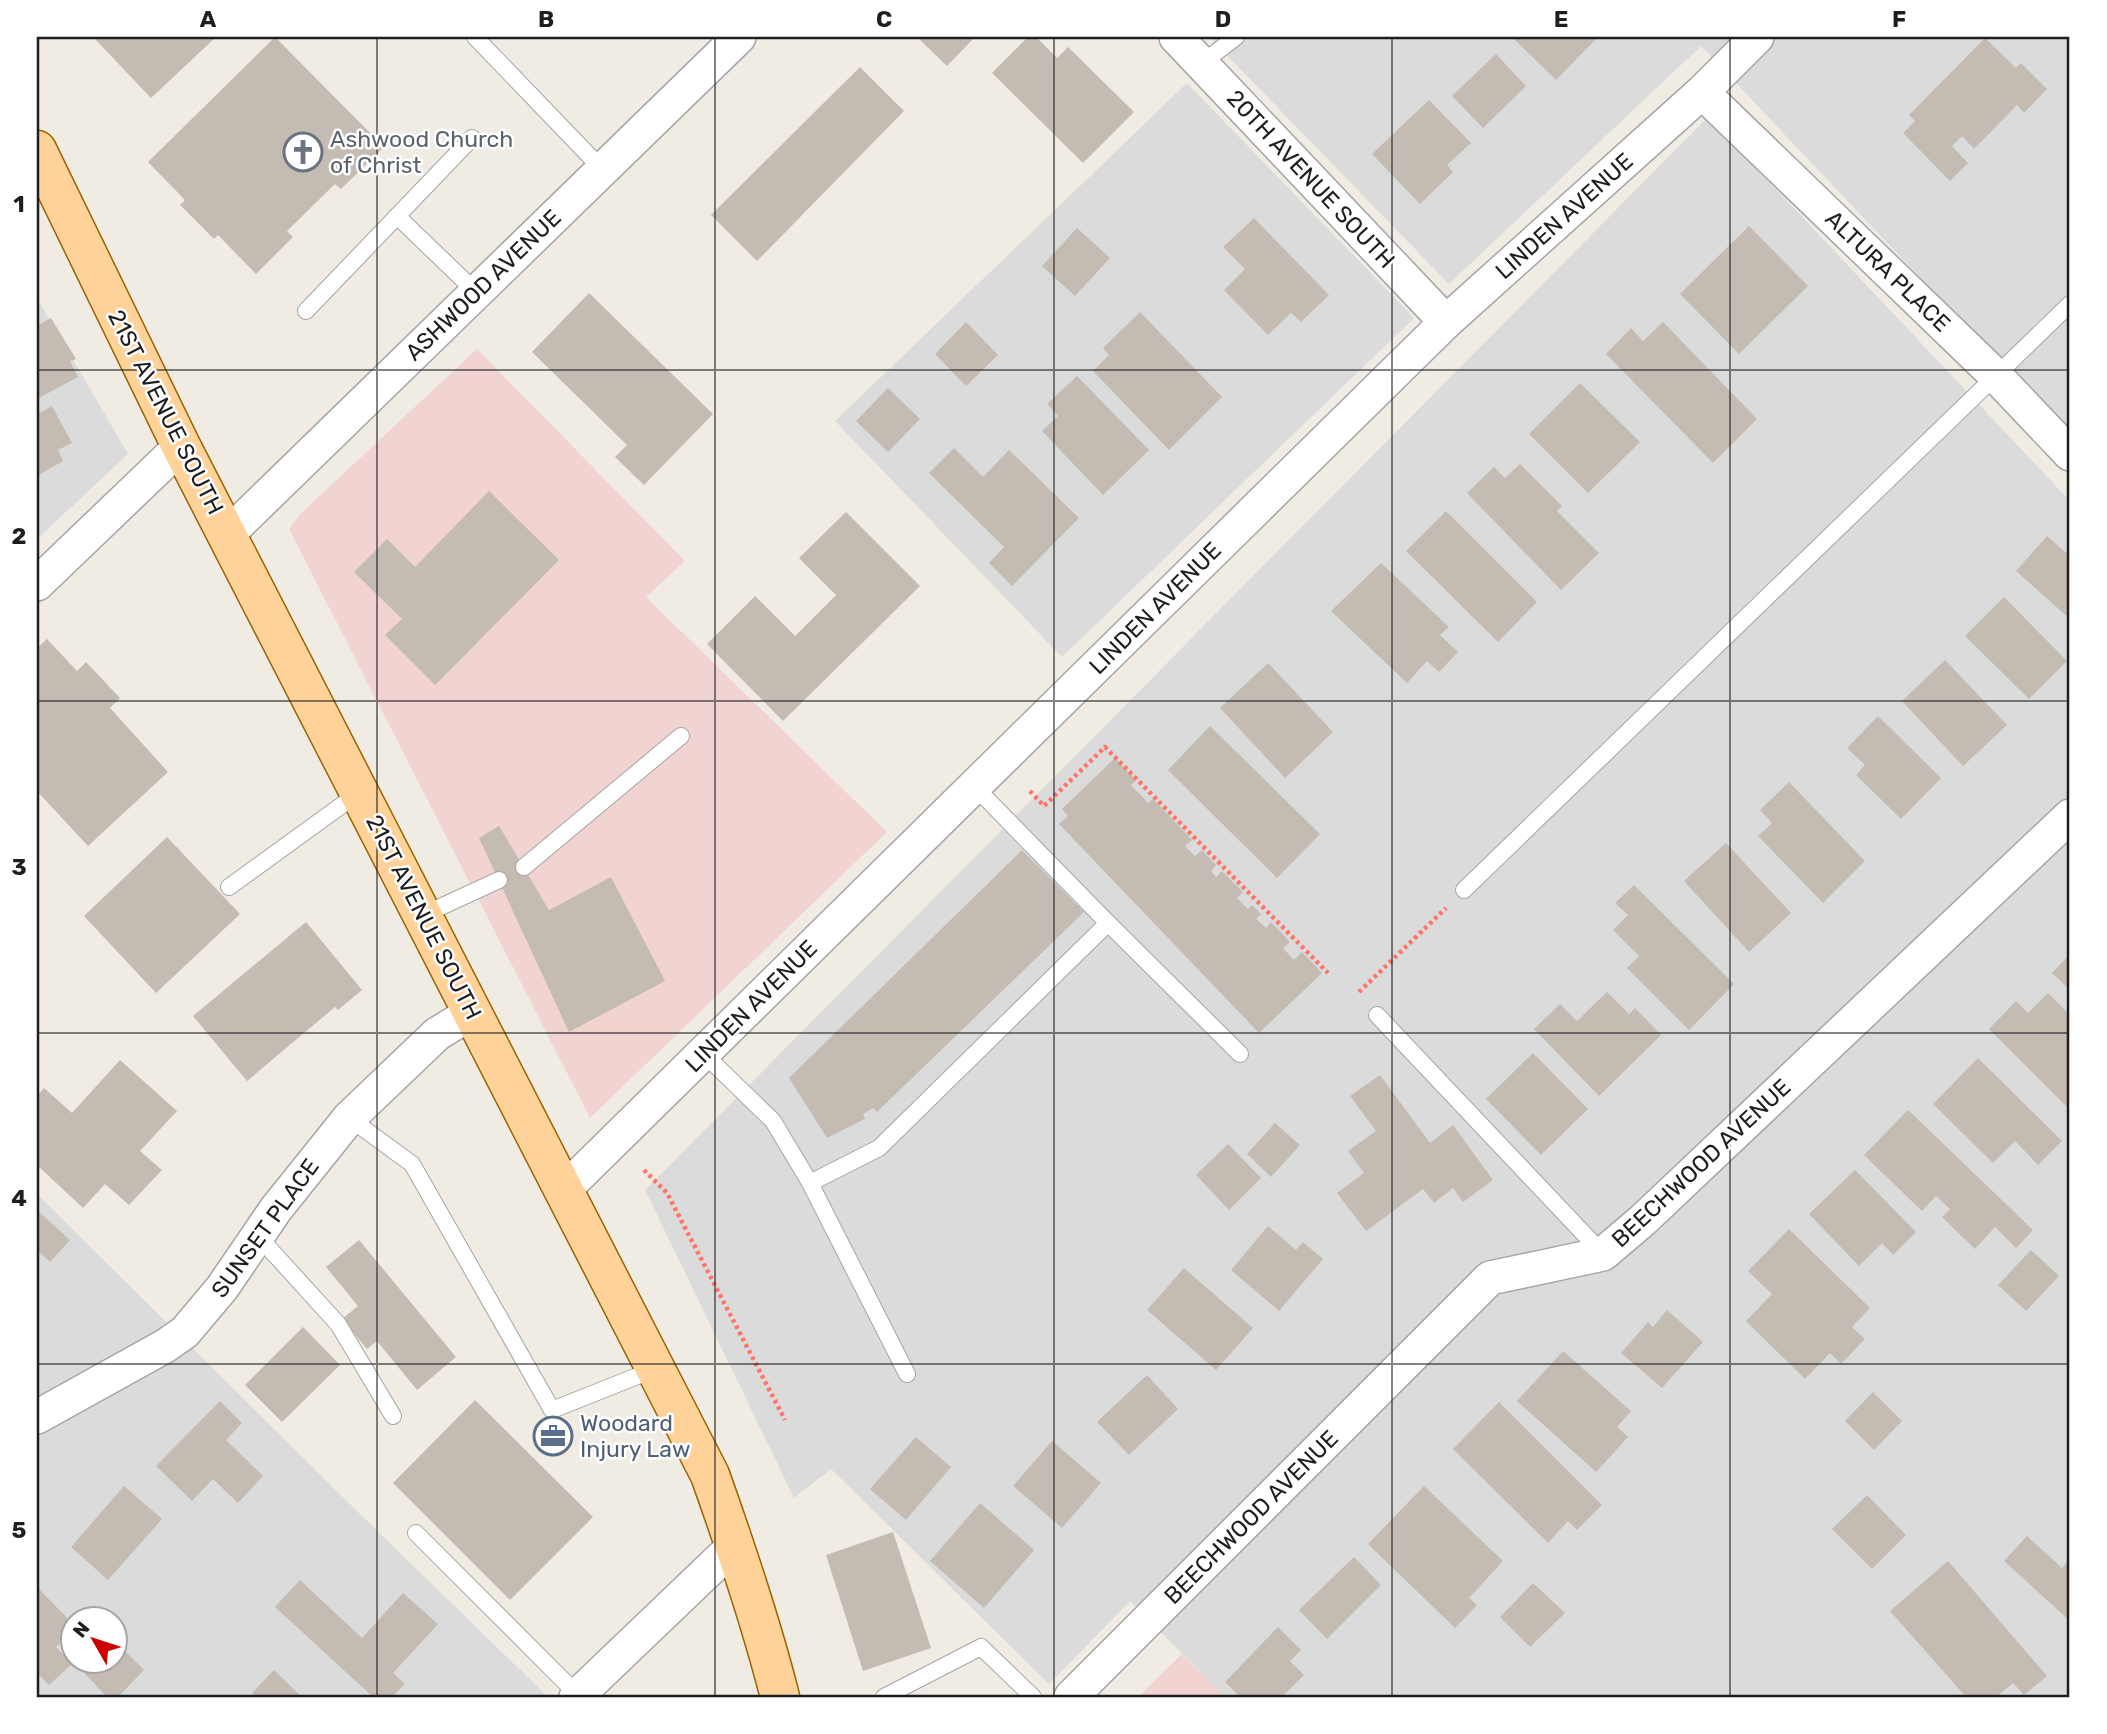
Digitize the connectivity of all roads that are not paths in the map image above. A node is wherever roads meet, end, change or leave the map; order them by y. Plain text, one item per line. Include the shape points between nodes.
1 (475, 37) edge
2 (739, 37) edge
3 (1177, 37) edge
4 (1236, 37) edge
5 (1757, 37) edge
6 (1202, 63) junction
7 (1702, 92) junction
8 (472, 138) dead end
9 (37, 150) edge
10 (602, 169) junction
11 (397, 216) junction
12 (476, 292) junction
13 (2070, 304) edge
14 (306, 311) dead end
15 (1446, 322) junction
16 (1996, 376) junction
17 (181, 446) junction
18 (2070, 454) edge
19 (228, 534) junction
20 (37, 584) edge
21 (681, 736) dead end
22 (974, 786) junction
23 (360, 792) junction
24 (2070, 816) edge
25 (524, 867) dead end
26 (499, 880) dead end
27 (229, 887) dead end
28 (1464, 890) road end
29 (423, 915) junction
30 (1108, 923) junction
31 (473, 1012) junction
32 (1377, 1015) road end
33 (703, 1053) junction
34 (1240, 1054) dead end
35 (349, 1118) junction
36 (810, 1183) junction
37 (563, 1191) junction
38 (258, 1236) junction
39 (1603, 1254) junction
40 (655, 1369) junction
41 (907, 1374) dead end
42 (393, 1416) dead end
43 (37, 1417) edge
44 (416, 1533) dead end
45 (735, 1545) junction
46 (577, 1696) edge
47 (780, 1697) edge
48 (884, 1697) edge
49 (1033, 1697) edge
50 (1071, 1697) edge

1 - 10 lane
2 - 10 street, ASHWOOD AVENUE
3 - 6 street, 20TH AVENUE SOUTH
4 - 6 lane
5 - 7 street, LINDEN AVENUE
6 - 15 street, 20TH AVENUE SOUTH
7 - 15 street, LINDEN AVENUE
7 - 16 street, ALTURA PLACE
8 - 11 lane
9 - 17 main road, 21ST AVENUE SOUTH
10 - 12 street, ASHWOOD AVENUE
11 - 12 lane
11 - 14 lane
12 - 19 street, ASHWOOD AVENUE
13 - 16 lane
15 - 22 street, LINDEN AVENUE
16 - 18 street, ALTURA PLACE
16 - 28 lane
17 - 19 main road, 21ST AVENUE SOUTH
17 - 20 street
19 - 23 main road, 21ST AVENUE SOUTH
21 - 25 lane
22 - 30 lane
22 - 33 street, LINDEN AVENUE
23 - 27 lane
23 - 29 main road, 21ST AVENUE SOUTH
24 - 39 street, BEECHWOOD AVENUE
26 - 29 lane
29 - 31 main road, 21ST AVENUE SOUTH
30 - 34 lane
30 - 36 lane via 879,1148
31 - 35 street, SUNSET PLACE via 437,1034
31 - 37 main road, 21ST AVENUE SOUTH
32 - 39 lane
33 - 36 lane via 773,1121
33 - 37 street, LINDEN AVENUE
35 - 38 street, SUNSET PLACE
35 - 40 lane via 412,1164 552,1410
36 - 41 lane
37 - 40 main road, 21ST AVENUE SOUTH
38 - 42 lane via 338,1324
38 - 43 street, SUNSET PLACE via 186,1332
39 - 50 street, BEECHWOOD AVENUE via 1490,1278
40 - 45 main road, 21ST AVENUE SOUTH via 710,1475
44 - 46 lane
45 - 46 street
45 - 47 main road, 21ST AVENUE SOUTH
48 - 49 lane via 981,1647

